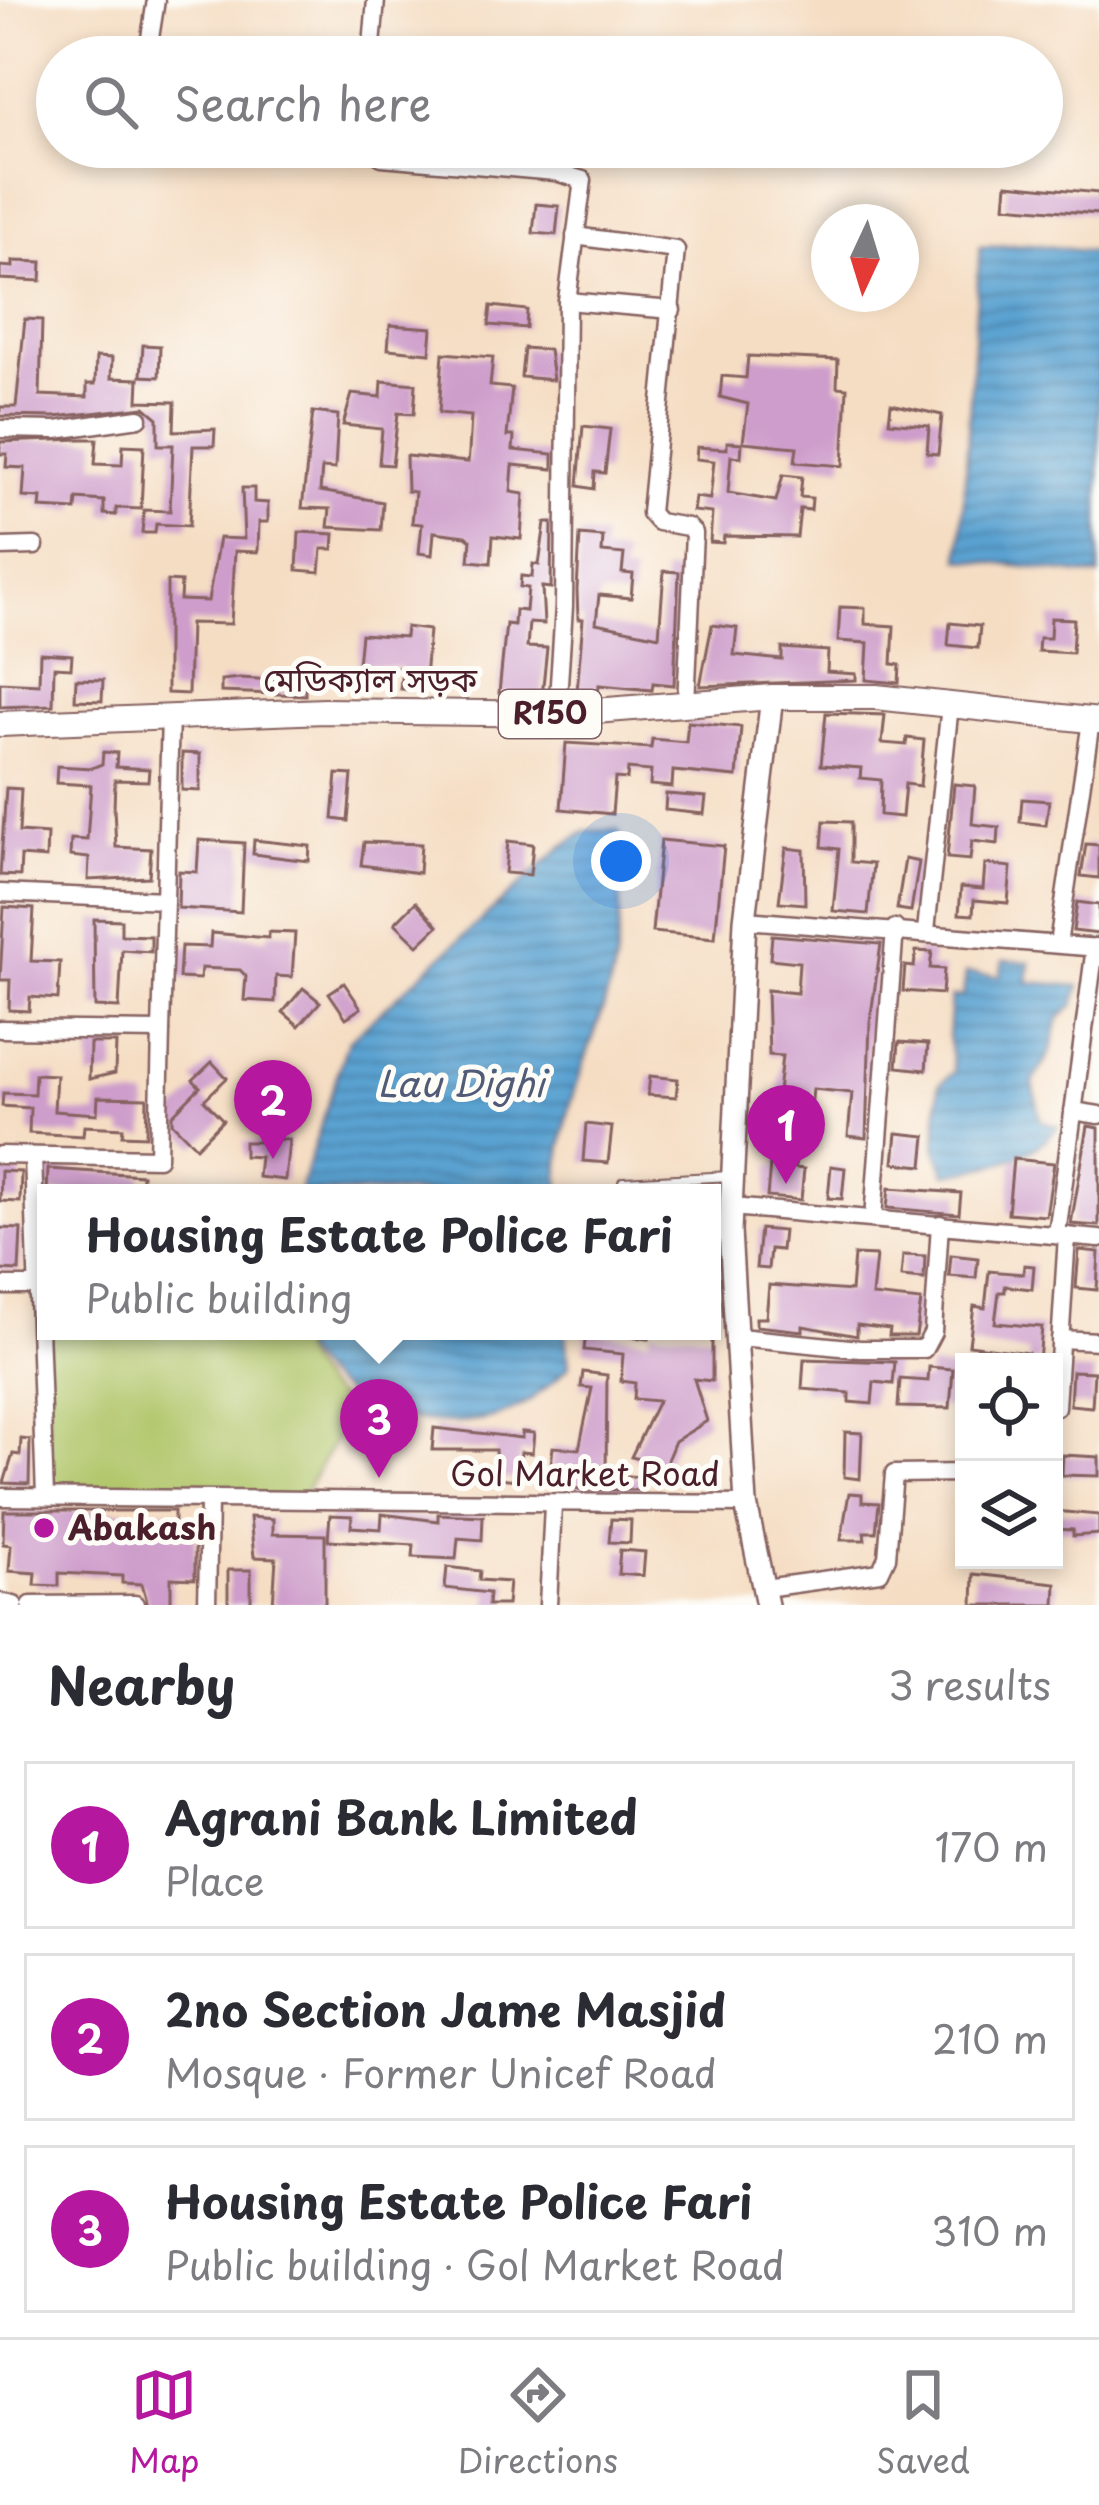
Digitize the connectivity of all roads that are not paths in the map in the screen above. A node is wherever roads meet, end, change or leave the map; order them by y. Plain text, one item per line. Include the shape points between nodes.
1 (156, 0) edge
2 (376, 0) edge
3 (150, 36) edge
4 (373, 36) edge
5 (497, 168) edge
6 (575, 236) junction
7 (567, 302) junction
8 (672, 310) junction
9 (139, 418) dead end
10 (0, 429) edge
11 (35, 546) dead end
12 (0, 547) edge
13 (772, 697) junction
14 (686, 704) junction
15 (950, 705) junction
16 (557, 714) junction
17 (170, 715) junction
18 (1095, 721) edge
19 (0, 724) edge
20 (0, 893) edge
21 (165, 900) junction
22 (746, 920) junction
23 (895, 928) junction
24 (926, 931) junction
25 (1058, 944) junction
26 (1097, 948) edge
27 (0, 1029) edge
28 (161, 1031) junction
29 (1073, 1111) junction
30 (1099, 1114) edge
31 (0, 1155) edge
32 (34, 1156) junction
33 (732, 1176) junction
34 (622, 1182) dead end
35 (731, 1207) junction
36 (37, 1216) edge
37 (873, 1219) junction
38 (940, 1224) junction
39 (1062, 1235) junction
40 (1099, 1238) edge
41 (37, 1276) edge
42 (0, 1286) edge
43 (739, 1337) junction
44 (1060, 1339) junction
45 (41, 1340) edge
46 (1099, 1341) edge
47 (1059, 1353) edge
48 (955, 1473) edge
49 (0, 1497) edge
50 (45, 1497) junction
51 (208, 1503) junction
52 (746, 1504) junction
53 (553, 1505) junction
54 (766, 1597) edge
55 (0, 1602) edge
56 (135, 1604) edge
57 (14, 1605) edge
58 (31, 1605) edge
59 (207, 1605) edge
60 (548, 1605) edge

1 - 3 street
2 - 4 street
5 - 6 street via 580,176
6 - 7 street
6 - 8 street via 674,247
7 - 8 street
7 - 16 street
8 - 14 street via 650,513 694,533
9 - 10 street
11 - 12 street
13 - 14 main road, মেডিক্যাল সড়ক / R150
13 - 15 main road, মেডিক্যাল সড়ক / R150
13 - 22 main road
14 - 16 main road, মেডিক্যাল সড়ক / R150
15 - 18 main road, মেডিক্যাল সড়ক / R150
15 - 24 street
16 - 17 main road, মেডিক্যাল সড়ক / R150
17 - 19 main road, মেডিক্যাল সড়ক / R150
17 - 21 street
18 - 25 street
20 - 21 street
21 - 28 street
22 - 23 street
22 - 33 main road
23 - 24 street
23 - 37 street
24 - 25 street
25 - 26 street
26 - 29 street
27 - 28 street
28 - 32 street via 158,1158
29 - 30 street
29 - 39 street
31 - 32 street
32 - 36 street
33 - 34 lane
33 - 35 main road
35 - 37 street
35 - 43 main road
37 - 38 street
38 - 39 street
38 - 43 street via 933,1332 924,1349
39 - 40 street
39 - 44 street
41 - 42 street
43 - 52 main road
44 - 46 street
44 - 47 street
45 - 50 street
48 - 54 street via 894,1474 880,1572
49 - 50 street, Gol Market Road
50 - 51 street, Gol Market Road
51 - 53 street, Gol Market Road
51 - 59 street
52 - 53 street, Gol Market Road
52 - 54 main road
53 - 60 street
55 - 57 street
56 - 58 street

